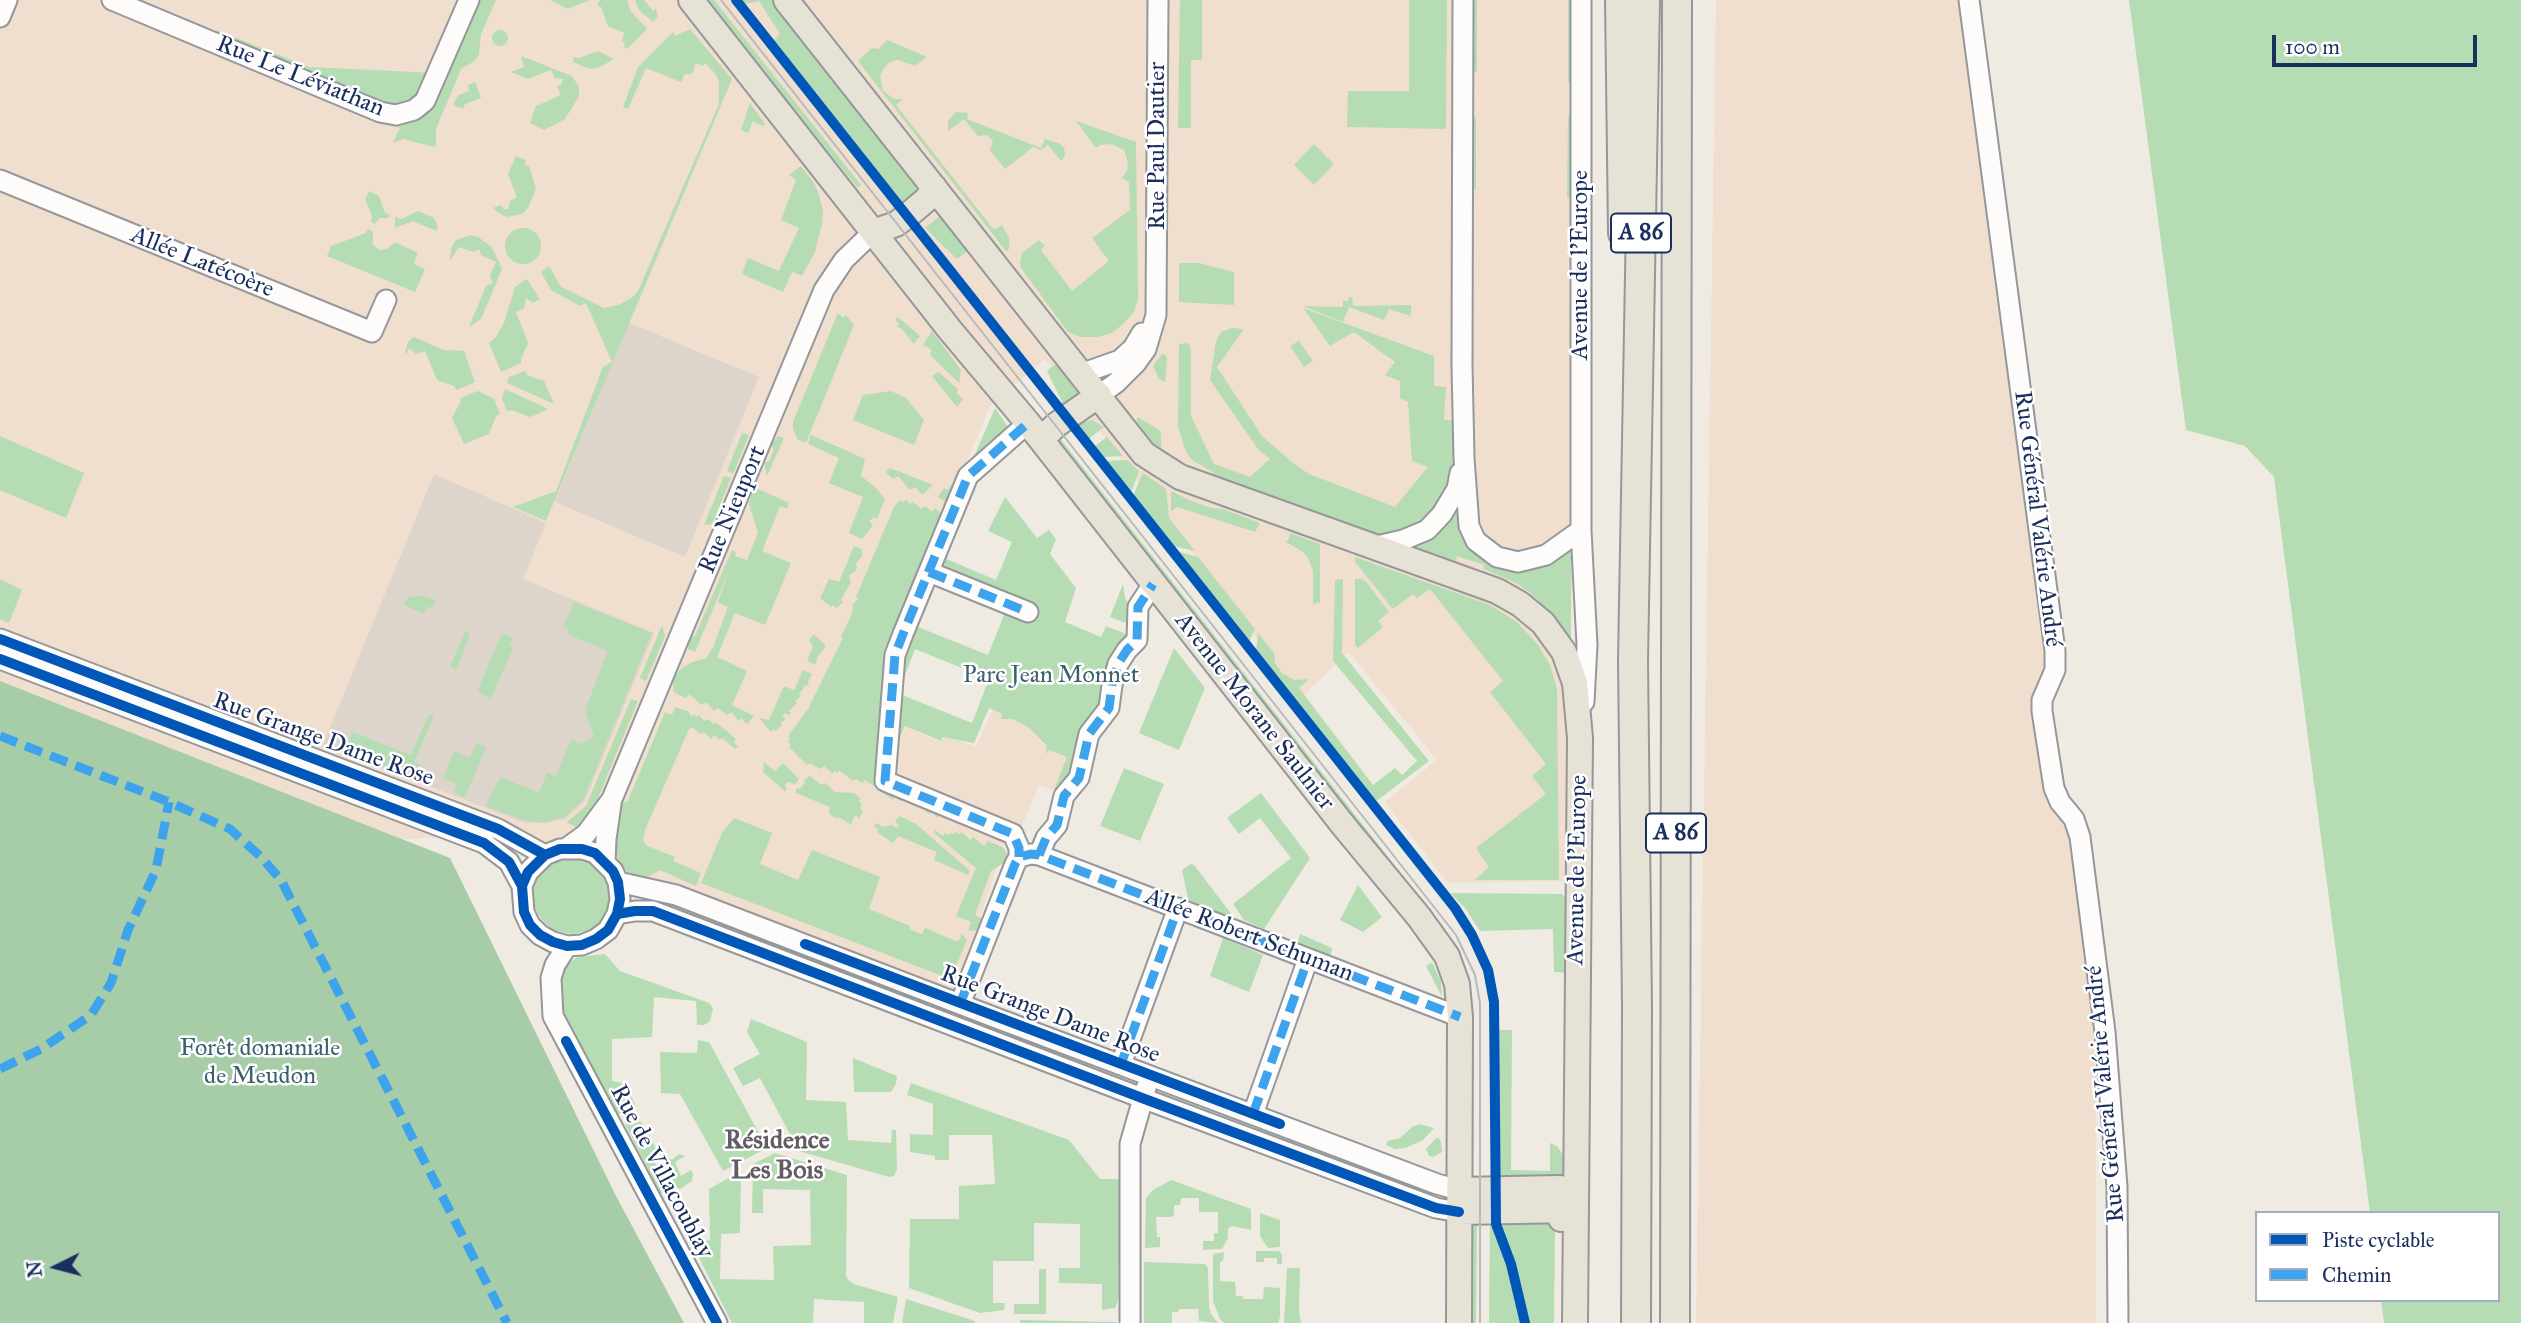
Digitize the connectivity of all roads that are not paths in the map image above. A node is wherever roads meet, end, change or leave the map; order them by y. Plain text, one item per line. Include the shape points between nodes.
1 (7, 0) edge
2 (112, 0) edge
3 (469, 0) edge
4 (691, 0) edge
5 (786, 0) edge
6 (1158, 0) edge
7 (1463, 0) edge
8 (1581, 0) edge
9 (1620, 0) edge
10 (1645, 0) edge
11 (1679, 0) edge
12 (1969, 0) edge
13 (0, 17) edge
14 (0, 180) edge
15 (934, 187) junction
16 (873, 232) junction
17 (1155, 292) junction
18 (386, 300) dead end
19 (1083, 373) junction
20 (1099, 395) junction
21 (1035, 433) junction
22 (1464, 458) junction
23 (1635, 466) junction
24 (1581, 530) junction
25 (1377, 546) junction
26 (929, 572) junction
27 (1153, 584) junction
28 (1028, 612) dead end
29 (0, 639) edge
30 (0, 659) edge
31 (1580, 738) junction
32 (611, 799) junction
33 (568, 847) junction
34 (545, 855) junction
35 (1029, 856) junction
36 (606, 862) junction
37 (618, 882) junction
38 (522, 886) junction
39 (1178, 908) junction
40 (617, 914) junction
41 (567, 946) junction
42 (1308, 959) junction
43 (960, 1004) junction
44 (1460, 1017) junction
45 (1121, 1064) junction
46 (1151, 1075) junction
47 (1142, 1098) junction
48 (1253, 1114) junction
49 (1459, 1201) junction
50 (1568, 1210) junction
51 (717, 1323) edge
52 (1130, 1323) edge
53 (1459, 1323) edge
54 (1561, 1323) edge
55 (1575, 1323) edge
56 (1636, 1323) edge
57 (1675, 1323) edge
58 (2118, 1323) edge

1 - 13 street
2 - 3 street, Rue Le Léviathan via 396,115 414,110 425,100
4 - 16 main road, Avenue Morane Saulnier
5 - 15 main road
6 - 17 street, Rue Paul Dautier
7 - 22 street
8 - 24 street, Avenue de l'Europe
9 - 23 highway via 1626,383
10 - 23 highway, A 86
11 - 57 highway, A 86
12 - 58 street, Rue Général Valérie André via 2055,650 2042,711 2054,788 2080,837 2105,1032 2117,1187
14 - 18 street, Allée Latécoère via 372,332
15 - 16 main road via 907,216
15 - 19 main road
16 - 21 main road, Avenue Morane Saulnier
16 - 32 street, Rue Nieuport via 844,260 824,290
17 - 19 street, Rue Paul Dautier via 1144,330 1133,348 1120,360
17 - 20 street, Rue Paul Dautier via 1156,315 1146,349 1124,376
19 - 20 main road
20 - 21 main road via 1046,435
20 - 25 main road via 1144,454 1180,477
21 - 26 street via 968,476
21 - 27 main road, Avenue Morane Saulnier
22 - 24 street via 1469,526 1476,541 1497,557 1518,562 1546,555
22 - 25 street via 1457,489 1427,530
23 - 56 highway, A 86
24 - 31 street, Avenue de l'Europe via 1587,645
25 - 31 main road via 1497,591 1543,622 1564,652 1575,683
26 - 28 street
26 - 35 street via 895,655 885,781 1013,834
27 - 35 street via 1138,607 1137,640 1118,664 1109,708 1089,734 1079,778 1064,796 1057,825
27 - 44 main road, Avenue Morane Saulnier via 1419,917 1447,957 1457,984
29 - 34 street, Rue Grange Dame Rose via 498,829
30 - 38 street, Rue Grange Dame Rose via 484,843 509,863
31 - 50 main road, Avenue de l'Europe
32 - 33 street, Rue Nieuport via 586,834
32 - 36 street, Rue Nieuport
33 - 34 street
33 - 36 street via 594,853
34 - 38 street via 528,872
35 - 39 street, Allée Robert Schuman
35 - 43 street via 1010,874
36 - 37 street
37 - 40 street
37 - 43 street, Rue Grange Dame Rose via 676,895
38 - 41 street, Rue Grange Dame Rose via 530,925 540,935
39 - 42 street, Allée Robert Schuman
39 - 45 street
40 - 41 street via 596,939
40 - 47 street, Rue Grange Dame Rose via 653,911
41 - 51 street, Rue de Villacoublay via 551,978 553,1016
42 - 44 street, Allée Robert Schuman
42 - 48 street
43 - 45 street, Rue Grange Dame Rose
44 - 49 main road
45 - 46 street, Rue Grange Dame Rose
46 - 47 street
46 - 48 street, Rue Grange Dame Rose
47 - 49 street, Rue Grange Dame Rose via 1436,1208
47 - 52 street via 1130,1144
48 - 49 street, Rue Grange Dame Rose via 1437,1184
49 - 50 main road via 1560,1188
49 - 53 main road
50 - 54 main road, Avenue de l'Europe
50 - 55 main road, Avenue de l'Europe

